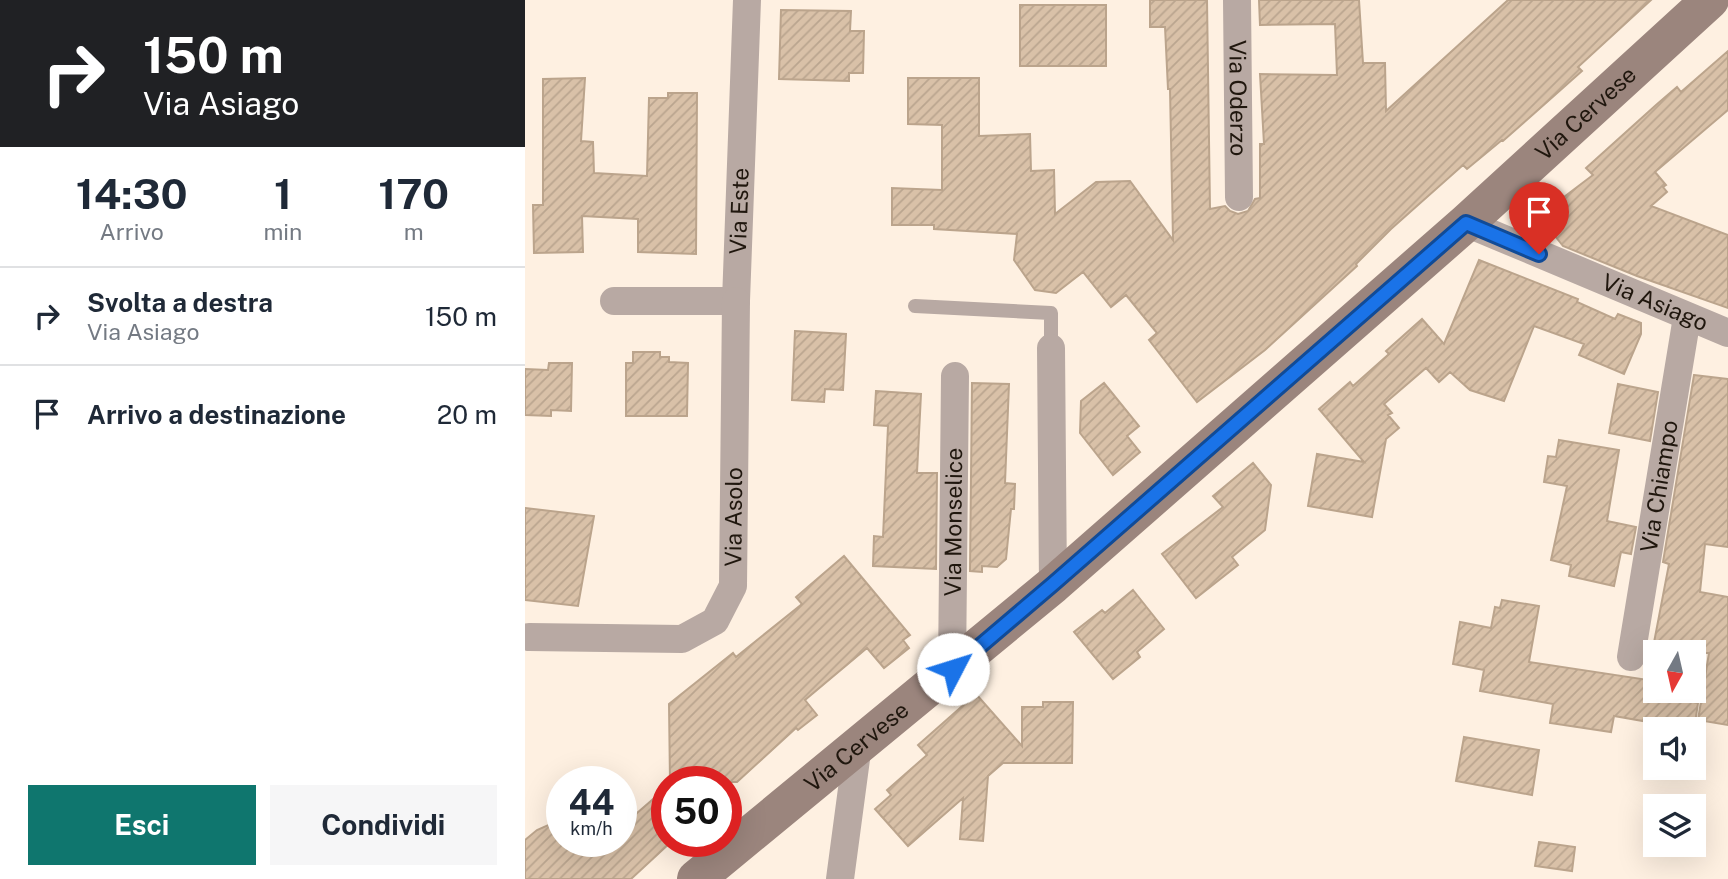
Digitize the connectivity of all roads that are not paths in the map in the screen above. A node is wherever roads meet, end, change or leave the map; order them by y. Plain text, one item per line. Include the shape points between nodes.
1 (747, 0) edge
2 (1237, 0) edge
3 (1710, 0) edge
4 (1239, 197) dead end
5 (1466, 223) junction
6 (736, 301) junction
7 (614, 302) dead end
8 (915, 306) dead end
9 (1687, 317) junction
10 (1728, 333) edge
11 (1051, 348) joint
12 (955, 376) dead end
13 (1053, 584) junction
14 (529, 637) dead end
15 (1631, 657) dead end
16 (953, 669) junction
17 (858, 744) junction
18 (696, 879) edge
19 (840, 879) edge

1 - 6 street, Via Este
2 - 4 street, Via Oderzo
3 - 5 main road, Via Cervese
5 - 9 street, Via Asiago
5 - 13 main road, Via Cervese
6 - 7 street
6 - 14 street, Via Asolo via 733,586 715,621 682,639
8 - 11 lane via 1051,313
9 - 10 street, Via Asiago
9 - 15 street, Via Chiampo
11 - 13 street
12 - 16 street, Via Monselice
13 - 16 main road, Via Cervese
16 - 17 main road, Via Cervese
17 - 18 main road, Via Cervese
17 - 19 street

